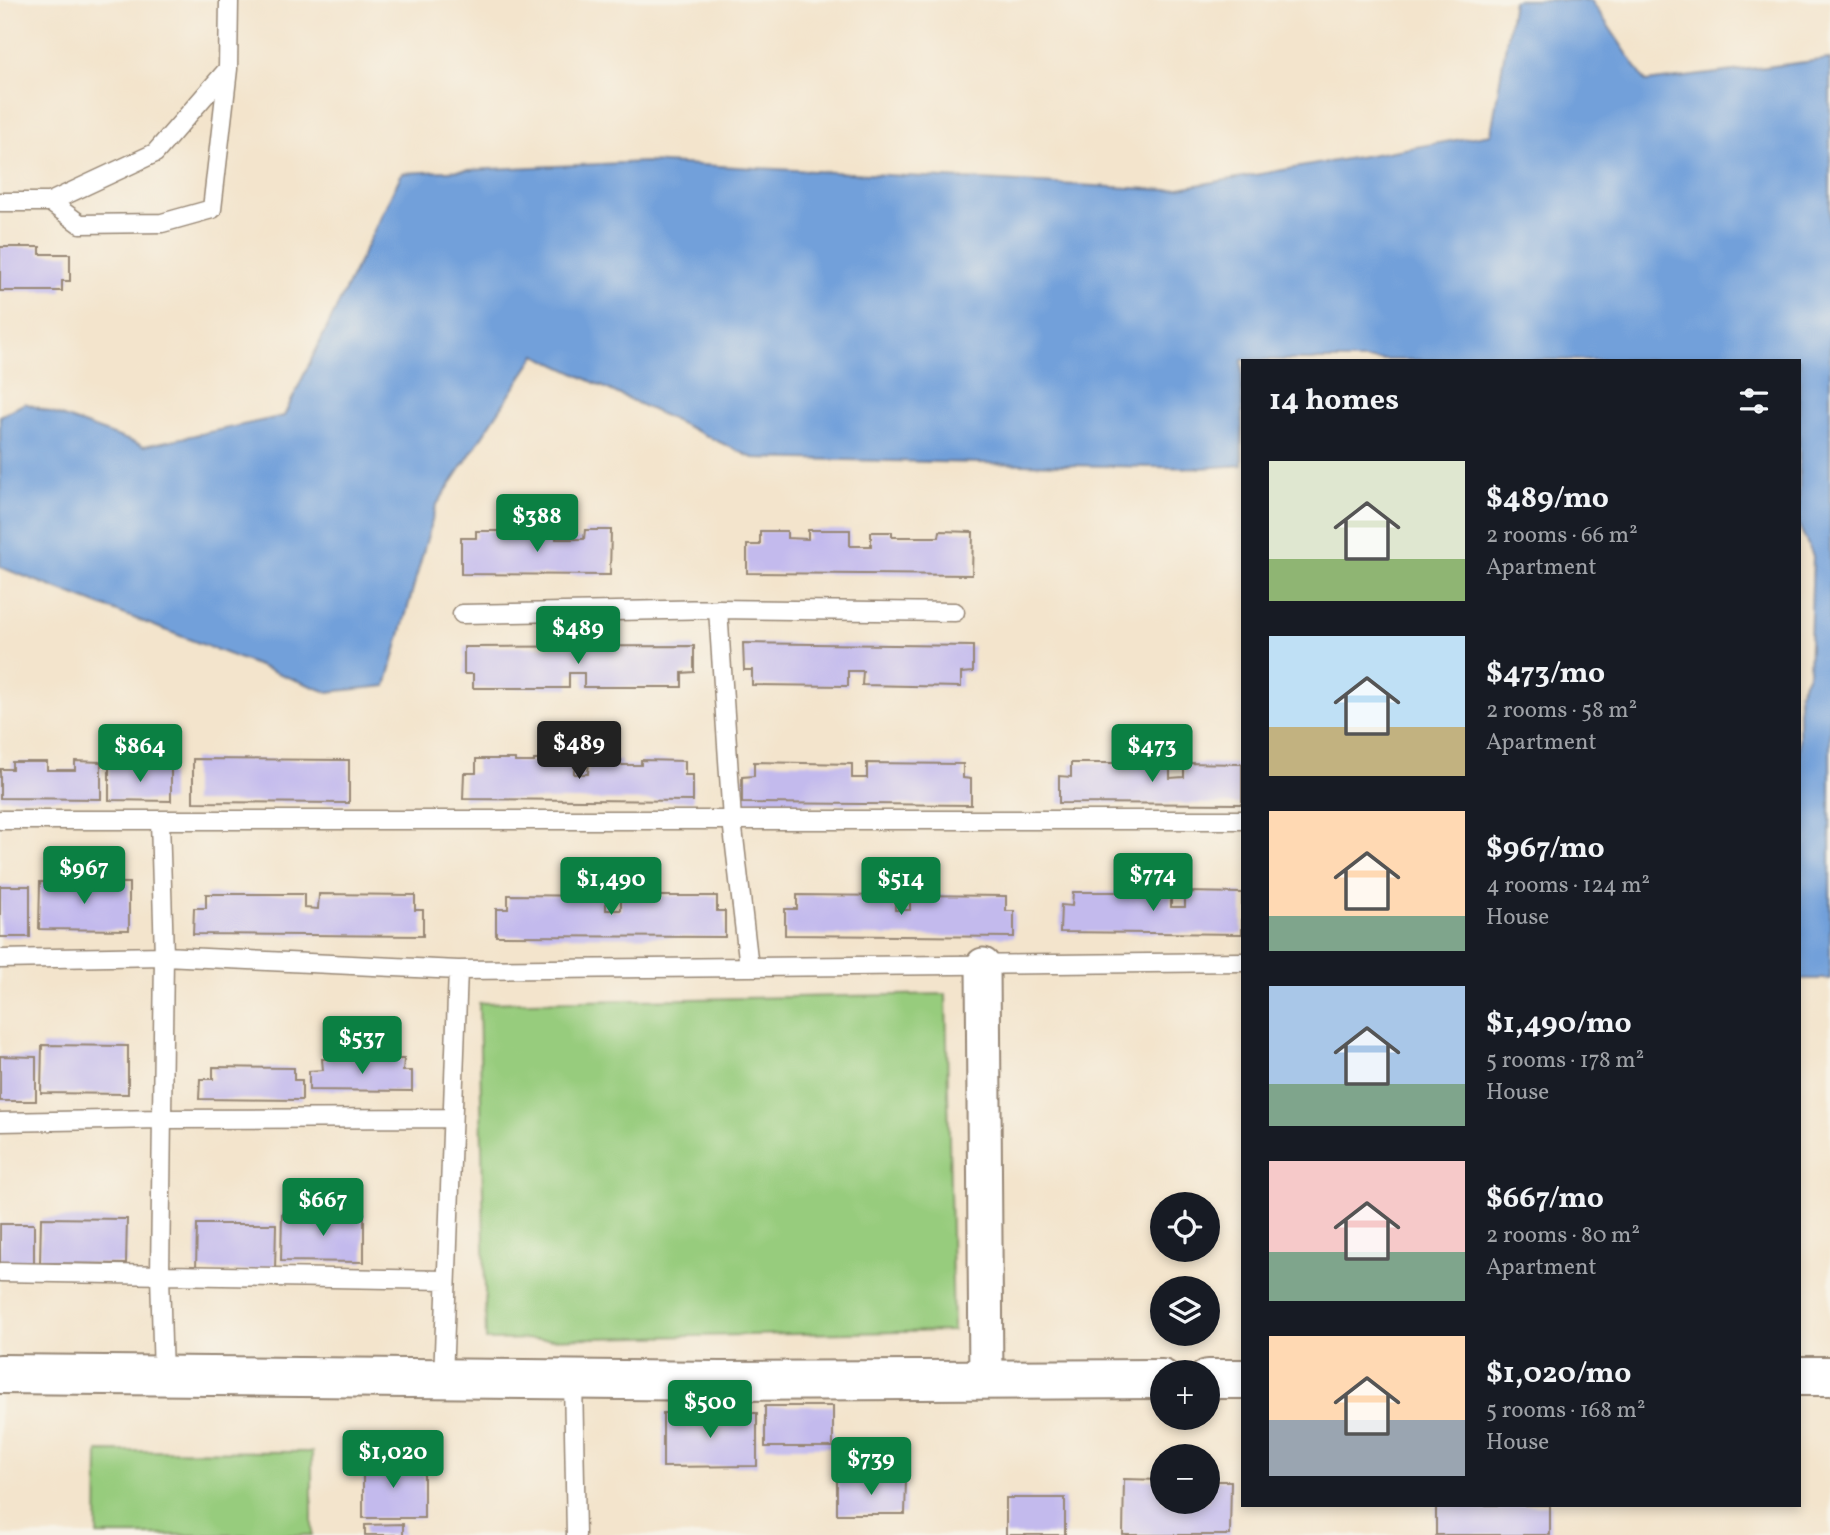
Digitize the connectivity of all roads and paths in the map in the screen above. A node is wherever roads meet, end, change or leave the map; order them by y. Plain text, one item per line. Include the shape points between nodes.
1 (229, 0) edge
2 (228, 69) junction
3 (0, 202) edge
4 (50, 202) junction
5 (718, 609) junction
6 (956, 612) dead end
7 (461, 614) dead end
8 (0, 820) edge
9 (160, 820) junction
10 (732, 820) junction
11 (1241, 820) edge
12 (164, 956) junction
13 (0, 959) edge
14 (1241, 962) edge
15 (983, 965) junction
16 (749, 967) junction
17 (458, 970) junction
18 (451, 1118) junction
19 (161, 1119) junction
20 (0, 1122) edge
21 (0, 1272) edge
22 (160, 1275) junction
23 (446, 1280) junction
24 (0, 1374) edge
25 (163, 1376) junction
26 (1801, 1376) edge
27 (1830, 1376) edge
28 (443, 1378) junction
29 (1150, 1379) edge
30 (1220, 1379) edge
31 (1241, 1379) edge
32 (573, 1380) junction
33 (986, 1380) junction
34 (576, 1535) edge

1 - 2 lane
2 - 4 lane via 155,153
2 - 4 lane via 212,209 162,223 80,224
3 - 4 lane
5 - 6 lane
5 - 7 lane
5 - 10 lane
8 - 9 lane
9 - 10 lane
9 - 12 lane
10 - 11 lane
10 - 16 lane
12 - 13 lane
12 - 17 lane
12 - 19 lane
14 - 15 lane
15 - 16 lane
15 - 33 street
16 - 17 lane
17 - 18 lane
18 - 19 lane
18 - 23 lane
19 - 20 lane
19 - 22 lane
21 - 22 lane
22 - 23 lane
22 - 25 lane
23 - 28 lane
24 - 25 street
25 - 28 street
26 - 27 street
28 - 32 street
29 - 33 street
30 - 31 street
32 - 33 street
32 - 34 lane

